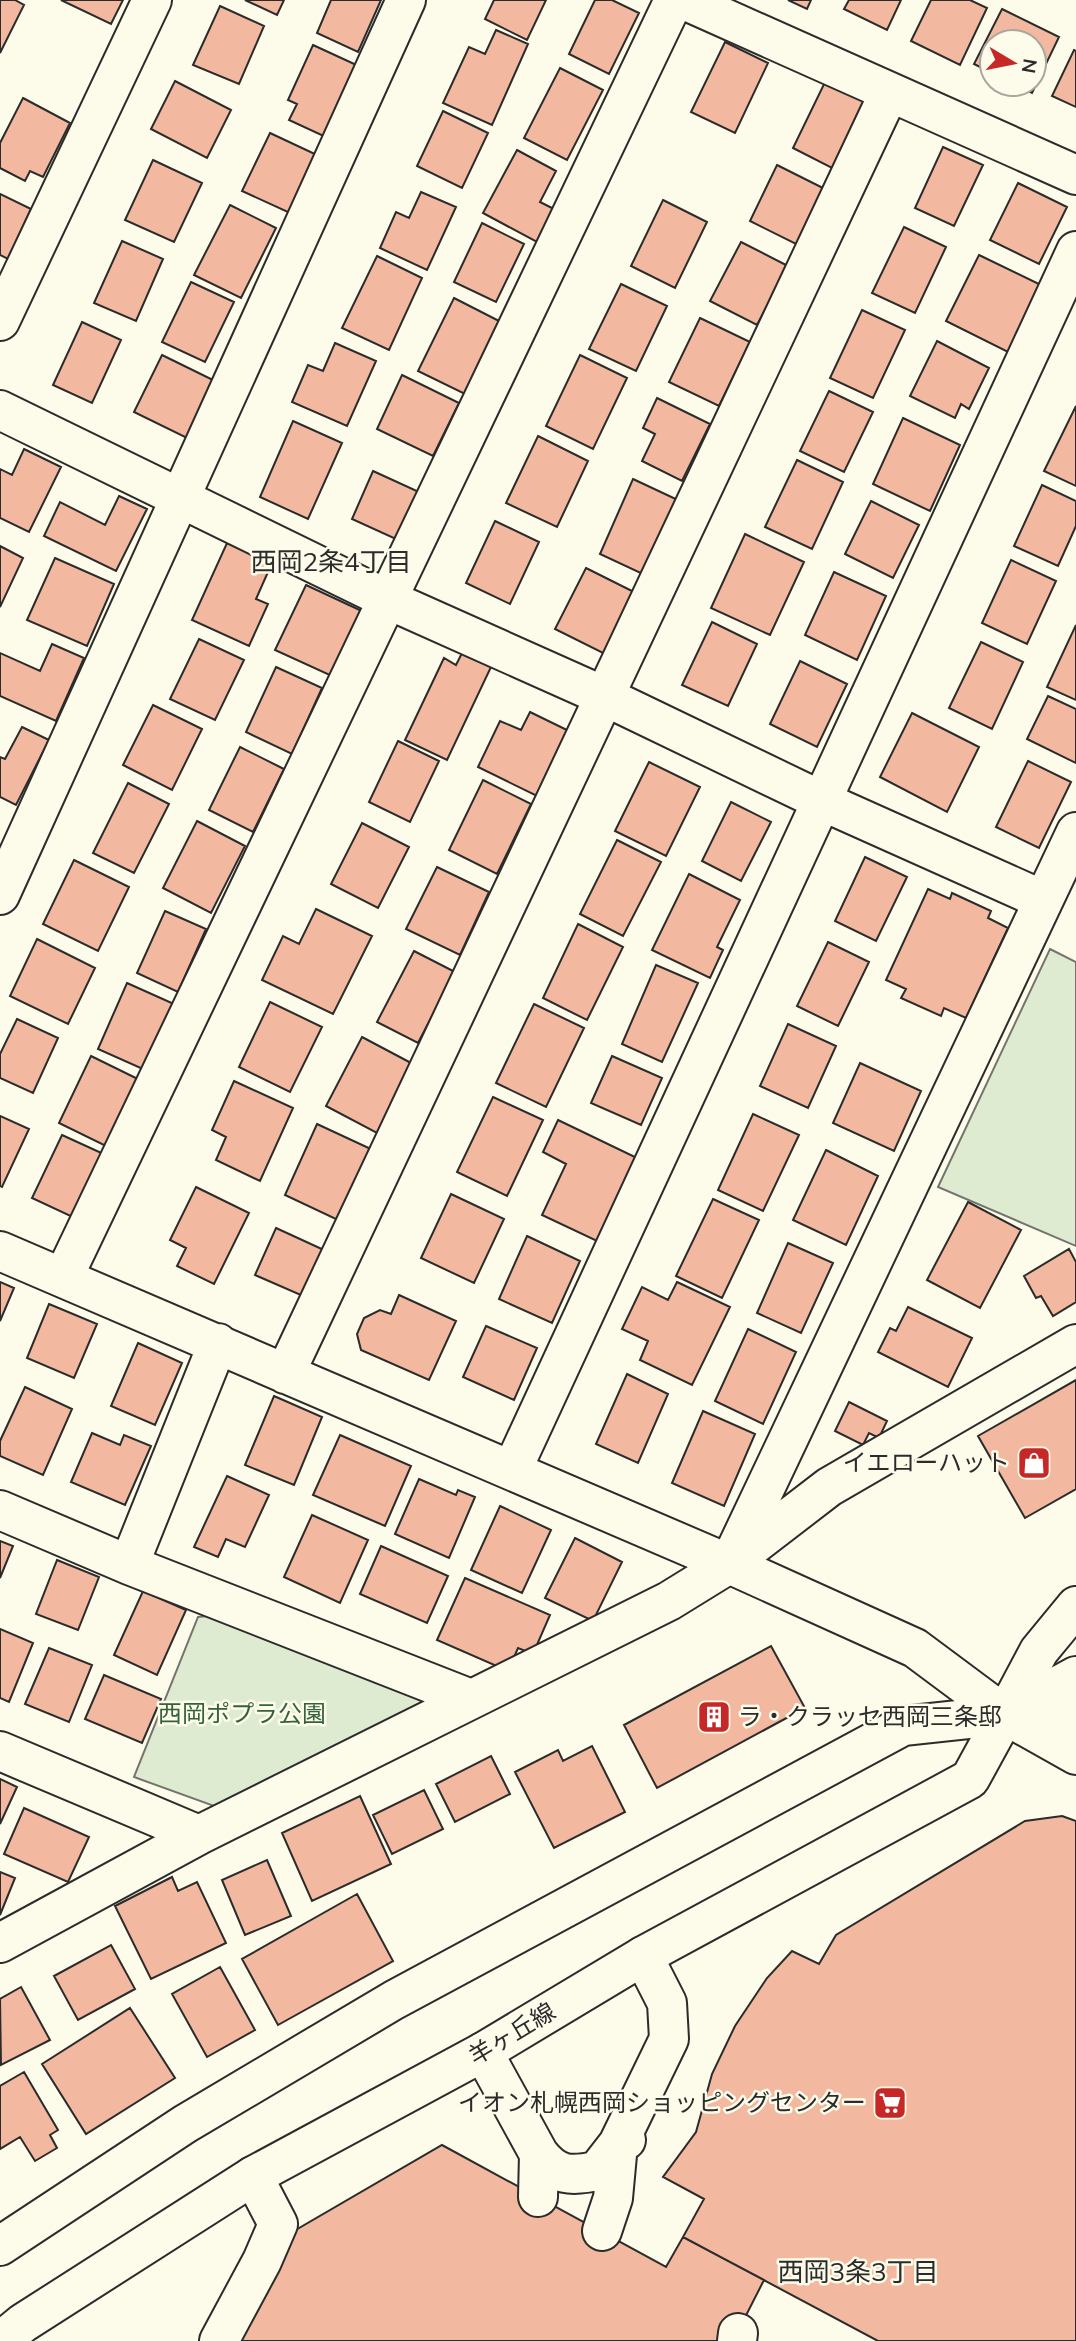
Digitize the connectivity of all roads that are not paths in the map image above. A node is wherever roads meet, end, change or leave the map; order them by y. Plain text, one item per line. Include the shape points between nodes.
1 (152, 0) edge
2 (406, 0) edge
3 (674, 0) edge
4 (684, 0) edge
5 (889, 93) junction
6 (1076, 175) edge
7 (1076, 251) edge
8 (0, 321) edge
9 (0, 411) edge
10 (180, 497) junction
11 (388, 600) junction
12 (606, 697) junction
13 (822, 801) junction
14 (1076, 832) edge
15 (0, 895) edge
16 (1043, 900) junction
17 (0, 1251) edge
18 (63, 1278) junction
19 (218, 1343) junction
20 (1076, 1344) edge
21 (285, 1374) junction
22 (512, 1470) junction
23 (0, 1510) edge
24 (129, 1564) junction
25 (729, 1564) junction
26 (1076, 1606) edge
27 (1076, 1675) edge
28 (471, 1699) junction
29 (1004, 1715) junction
30 (1076, 1716) edge
31 (0, 1751) edge
32 (1076, 1755) edge
33 (199, 1835) junction
34 (0, 1943) edge
35 (643, 1956) junction
36 (483, 2052) junction
37 (618, 2144) junction
38 (539, 2154) junction
39 (253, 2176) junction
40 (538, 2197) dead end
41 (601, 2231) dead end
42 (0, 2246) edge
43 (1, 2341) edge
44 (219, 2341) edge

1 - 8 street
2 - 10 street
3 - 11 street
4 - 5 street
5 - 6 street
5 - 12 street
7 - 13 street
9 - 10 street
10 - 11 street
10 - 15 street
11 - 12 street
11 - 18 street
12 - 13 street
12 - 21 street
13 - 16 street
13 - 22 street
14 - 16 street
16 - 25 street
17 - 18 street
18 - 19 street
19 - 21 street
19 - 24 street
20 - 25 street via 829,1487
21 - 22 street
22 - 25 street
23 - 24 street
24 - 28 street
25 - 28 street via 669,1601
25 - 29 street via 915,1648
26 - 29 street, 羊ヶ丘線 via 1040,1651
27 - 29 street
28 - 33 street
29 - 30 street
29 - 32 street
29 - 35 street, 羊ヶ丘線 via 970,1779
29 - 42 street via 903,1726 394,2000 184,2124
31 - 33 street
33 - 34 street
35 - 36 street, 羊ヶ丘線
35 - 37 street via 667,2003 669,2039
36 - 38 street
36 - 39 street, 羊ヶ丘線
37 - 38 street via 597,2171 571,2175 549,2166
37 - 41 street via 613,2198
38 - 40 street
39 - 43 street, 羊ヶ丘線
39 - 44 street via 278,2224

